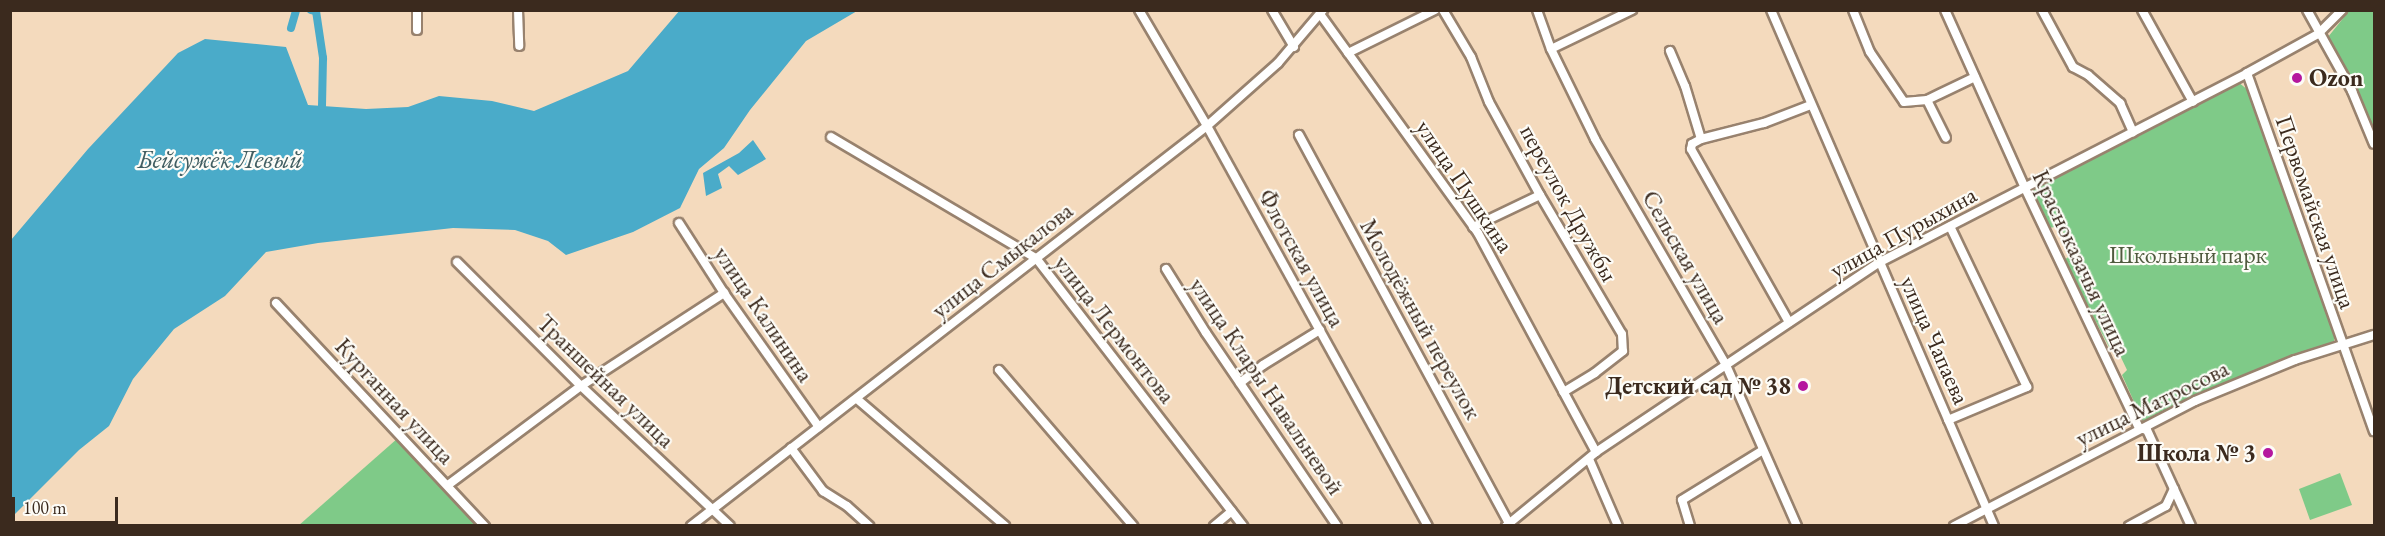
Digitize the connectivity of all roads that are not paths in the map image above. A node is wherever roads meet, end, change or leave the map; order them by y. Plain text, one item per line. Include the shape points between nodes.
1 (417, 10) edge
2 (518, 10) edge
3 (1138, 10) edge
4 (1272, 10) edge
5 (1436, 10) edge
6 (1443, 10) edge
7 (1537, 10) edge
8 (1632, 10) edge
9 (1771, 10) edge
10 (1853, 10) edge
11 (1945, 10) edge
12 (2042, 10) edge
13 (2142, 10) edge
14 (2307, 10) edge
15 (2342, 10) edge
16 (1322, 12) edge
17 (417, 30) dead end
18 (2318, 34) junction
19 (519, 46) dead end
20 (1293, 47) junction
21 (1551, 49) junction
22 (1670, 51) dead end
23 (1348, 53) junction
24 (2247, 73) junction
25 (1975, 77) junction
26 (1928, 100) junction
27 (2193, 102) junction
28 (1811, 105) junction
29 (1207, 126) junction
30 (2133, 132) junction
31 (1299, 135) dead end
32 (831, 137) dead end
33 (1946, 138) dead end
34 (1701, 139) junction
35 (2374, 144) edge
36 (2025, 188) junction
37 (1540, 195) junction
38 (679, 223) dead end
39 (1950, 226) junction
40 (1473, 227) junction
41 (1036, 258) junction
42 (457, 262) dead end
43 (1878, 263) junction
44 (1166, 269) dead end
45 (724, 293) junction
46 (276, 303) dead end
47 (1790, 322) junction
48 (1320, 330) junction
49 (2374, 335) edge
50 (2342, 344) junction
51 (1726, 365) junction
52 (999, 370) dead end
53 (1240, 383) junction
54 (581, 386) junction
55 (1563, 392) junction
56 (858, 399) junction
57 (1948, 420) junction
58 (819, 428) junction
59 (2139, 428) junction
60 (2374, 431) edge
61 (791, 448) junction
62 (1763, 450) junction
63 (1592, 456) junction
64 (448, 485) junction
65 (2174, 489) junction
66 (1986, 507) junction
67 (711, 508) junction
68 (1232, 511) junction
69 (1511, 523) edge
70 (485, 525) edge
71 (691, 525) edge
72 (730, 525) edge
73 (869, 525) edge
74 (1005, 525) edge
75 (1133, 525) edge
76 (1214, 525) edge
77 (1243, 525) edge
78 (1337, 525) edge
79 (1428, 525) edge
80 (1618, 525) edge
81 (1690, 525) edge
82 (1797, 525) edge
83 (1954, 525) edge
84 (1994, 525) edge
85 (2130, 525) edge
86 (2191, 525) edge

1 - 17 street
2 - 19 street
3 - 29 street, Флотская улица
4 - 20 street
5 - 23 street
6 - 37 street, переулок Дружбы
7 - 21 street, Сельская улица
8 - 21 street
9 - 28 street, улица Чапаева
10 - 26 street via 1870,52 1904,102
11 - 25 street, Красноказачья улица
12 - 30 street via 2073,67 2120,103
13 - 27 street
14 - 18 street
15 - 18 street, улица Пурыхина
16 - 20 street, улица Смыкалова
16 - 23 street, улица Пушкина
18 - 24 street, улица Пурыхина
18 - 35 street via 2352,91
20 - 29 street, улица Смыкалова
21 - 51 street, Сельская улица via 1595,139
22 - 34 street
23 - 40 street, улица Пушкина
24 - 27 street, улица Пурыхина
24 - 50 street, Первомайская улица
25 - 26 street
25 - 36 street, Красноказачья улица
26 - 33 street
27 - 30 street, улица Пурыхина
28 - 34 street via 1764,123
28 - 43 street, улица Чапаева
29 - 41 street, улица Смыкалова
29 - 48 street, Флотская улица
30 - 36 street, улица Пурыхина
31 - 69 street, Молодёжный переулок
32 - 41 street, улица Лермонтова
34 - 47 street via 1691,149
36 - 39 street, улица Пурыхина
36 - 59 street, Красноказачья улица
37 - 40 street
37 - 55 street, переулок Дружбы via 1624,343 1623,351
38 - 45 street, улица Калинина
39 - 43 street, улица Пурыхина
39 - 57 street via 2027,387
40 - 55 street, улица Пушкина
41 - 56 street, улица Смыкалова
41 - 68 street, улица Лермонтова
42 - 54 street, Траншейная улица
43 - 47 street, улица Пурыхина
43 - 57 street, улица Чапаева
44 - 53 street, улица Клары Навальневой
45 - 54 street
45 - 58 street, улица Калинина
46 - 64 street, Курганная улица
47 - 51 street, улица Пурыхина
48 - 53 street
48 - 79 street, Флотская улица
49 - 50 street, улица Матросова
50 - 59 street, улица Матросова via 2246,378
50 - 60 street, Первомайская улица
51 - 62 street, Сельская улица
51 - 63 street, улица Пурыхина
52 - 75 street
53 - 78 street, улица Клары Навальневой
54 - 64 street
54 - 67 street, Траншейная улица
55 - 63 street, улица Пушкина
56 - 58 street, улица Смыкалова
56 - 74 street
57 - 66 street, улица Чапаева
58 - 61 street, улица Смыкалова
59 - 65 street, Красноказачья улица via 2147,430
59 - 66 street, улица Матросова
61 - 67 street, улица Смыкалова
61 - 73 street via 823,491
62 - 81 street via 1682,500
62 - 82 street, Сельская улица
63 - 69 street, улица Пурыхина
63 - 80 street, улица Пушкина
64 - 70 street, Курганная улица
65 - 85 street via 2166,506
65 - 86 street, Красноказачья улица
66 - 83 street, улица Матросова
66 - 84 street, улица Чапаева
67 - 71 street, улица Смыкалова
67 - 72 street, Траншейная улица
68 - 76 street
68 - 77 street, улица Лермонтова

